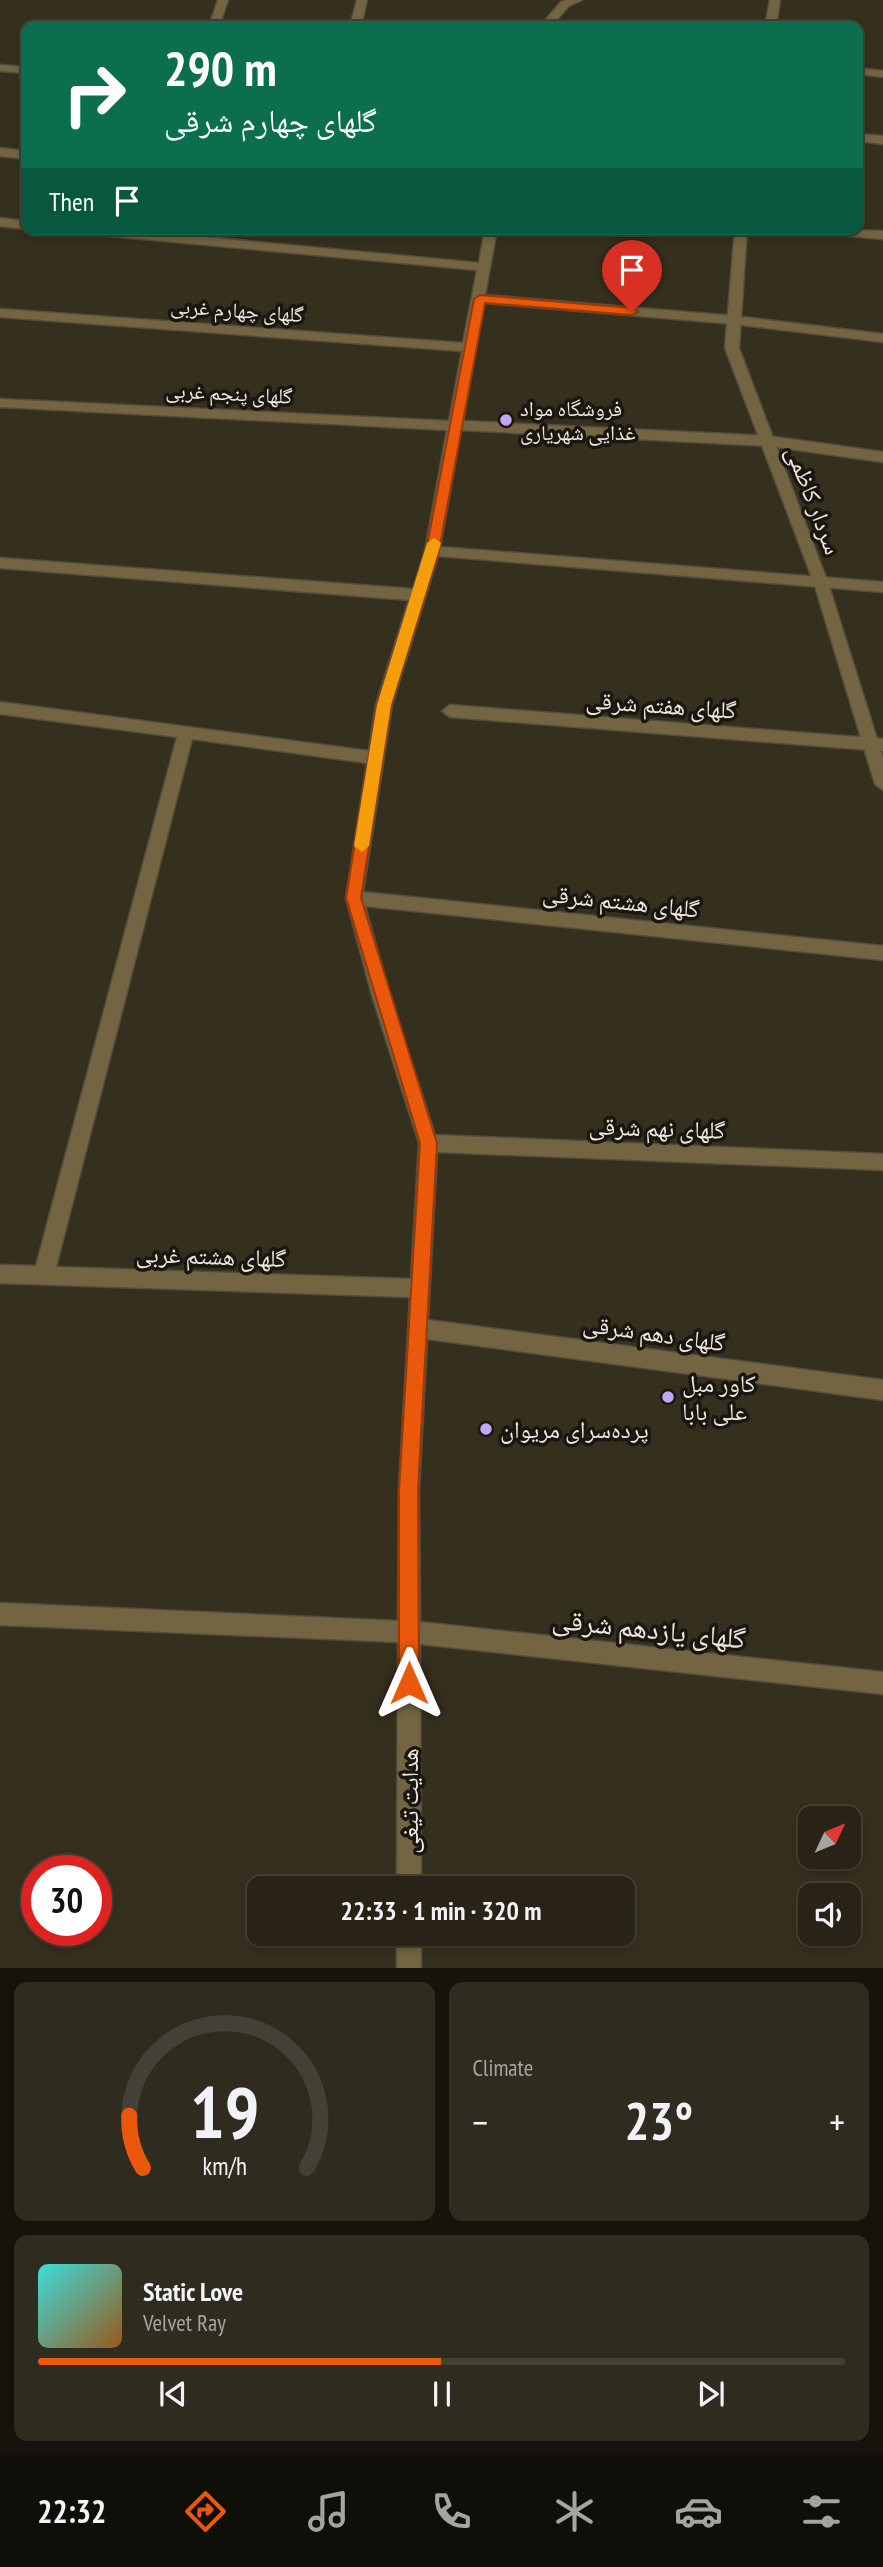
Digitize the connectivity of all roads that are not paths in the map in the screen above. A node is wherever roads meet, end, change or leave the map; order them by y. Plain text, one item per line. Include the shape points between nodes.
1 (223, 0) edge
2 (362, 0) edge
3 (577, 0) edge
4 (775, 0) edge
5 (216, 21) edge
6 (356, 21) edge
7 (550, 21) edge
8 (772, 21) edge
9 (0, 68) edge
10 (21, 69) edge
11 (863, 72) edge
12 (883, 74) edge
13 (863, 138) edge
14 (883, 140) edge
15 (0, 152) edge
16 (21, 154) edge
17 (0, 222) edge
18 (21, 224) edge
19 (863, 233) edge
20 (141, 235) edge
21 (490, 235) edge
22 (741, 235) edge
23 (883, 235) edge
24 (485, 267) junction
25 (480, 299) junction
26 (0, 313) edge
27 (734, 320) junction
28 (883, 338) edge
29 (471, 348) junction
30 (0, 403) edge
31 (456, 426) junction
32 (768, 441) junction
33 (883, 457) edge
34 (432, 551) junction
35 (0, 563) edge
36 (821, 583) junction
37 (883, 587) edge
38 (416, 595) junction
39 (0, 708) edge
40 (450, 711) dead end
41 (186, 733) junction
42 (876, 744) edge
43 (376, 758) junction
44 (883, 784) edge
45 (354, 898) junction
46 (883, 953) edge
47 (428, 1143) junction
48 (883, 1161) edge
49 (0, 1274) edge
50 (44, 1274) junction
51 (420, 1288) junction
52 (418, 1328) junction
53 (883, 1390) edge
54 (0, 1614) edge
55 (409, 1632) junction
56 (883, 1683) edge
57 (409, 1876) edge
58 (409, 1946) edge
59 (409, 1968) edge

1 - 5 street
2 - 6 street
3 - 7 street via 565,4
4 - 8 street
9 - 10 street
11 - 12 street
13 - 14 street
15 - 16 street
17 - 18 street
19 - 23 street
20 - 24 street
21 - 24 street, هدایت تیغی
22 - 27 street, سردار کاظمی
24 - 25 street, هدایت تیغی
25 - 27 street
25 - 29 street, هدایت تیغی
26 - 29 street, گلهای چهارم غربی
27 - 28 street
27 - 32 street, سردار کاظمی via 732,348
29 - 31 street, هدایت تیغی
30 - 31 street, گلهای پنجم غربی
31 - 32 street, گلهای پنجم غربی
31 - 34 street, هدایت تیغی
32 - 33 street, گلهای پنجم غربی
32 - 36 street, سردار کاظمی
34 - 36 street
34 - 38 street, هدایت تیغی
35 - 38 street
36 - 37 street
36 - 42 street, سردار کاظمی
38 - 43 street, هدایت تیغی via 384,705
39 - 41 street
40 - 42 street, گلهای هفتم شرقی
41 - 43 street
41 - 50 street
42 - 44 street, سردار کاظمی
43 - 45 street, هدایت تیغی
45 - 46 street, گلهای هشتم شرقی
45 - 47 street, هدایت تیغی
47 - 48 street, گلهای نهم شرقی
47 - 51 street, هدایت تیغی
49 - 50 street, گلهای هشتم غربی
50 - 51 street, گلهای هشتم غربی
51 - 52 street, هدایت تیغی
52 - 53 street, گلهای دهم شرقی
52 - 55 street, هدایت تیغی via 409,1489
54 - 55 street, گلهای یازدهم شرقی
55 - 56 street, گلهای یازدهم شرقی
55 - 57 street, هدایت تیغی
58 - 59 street

